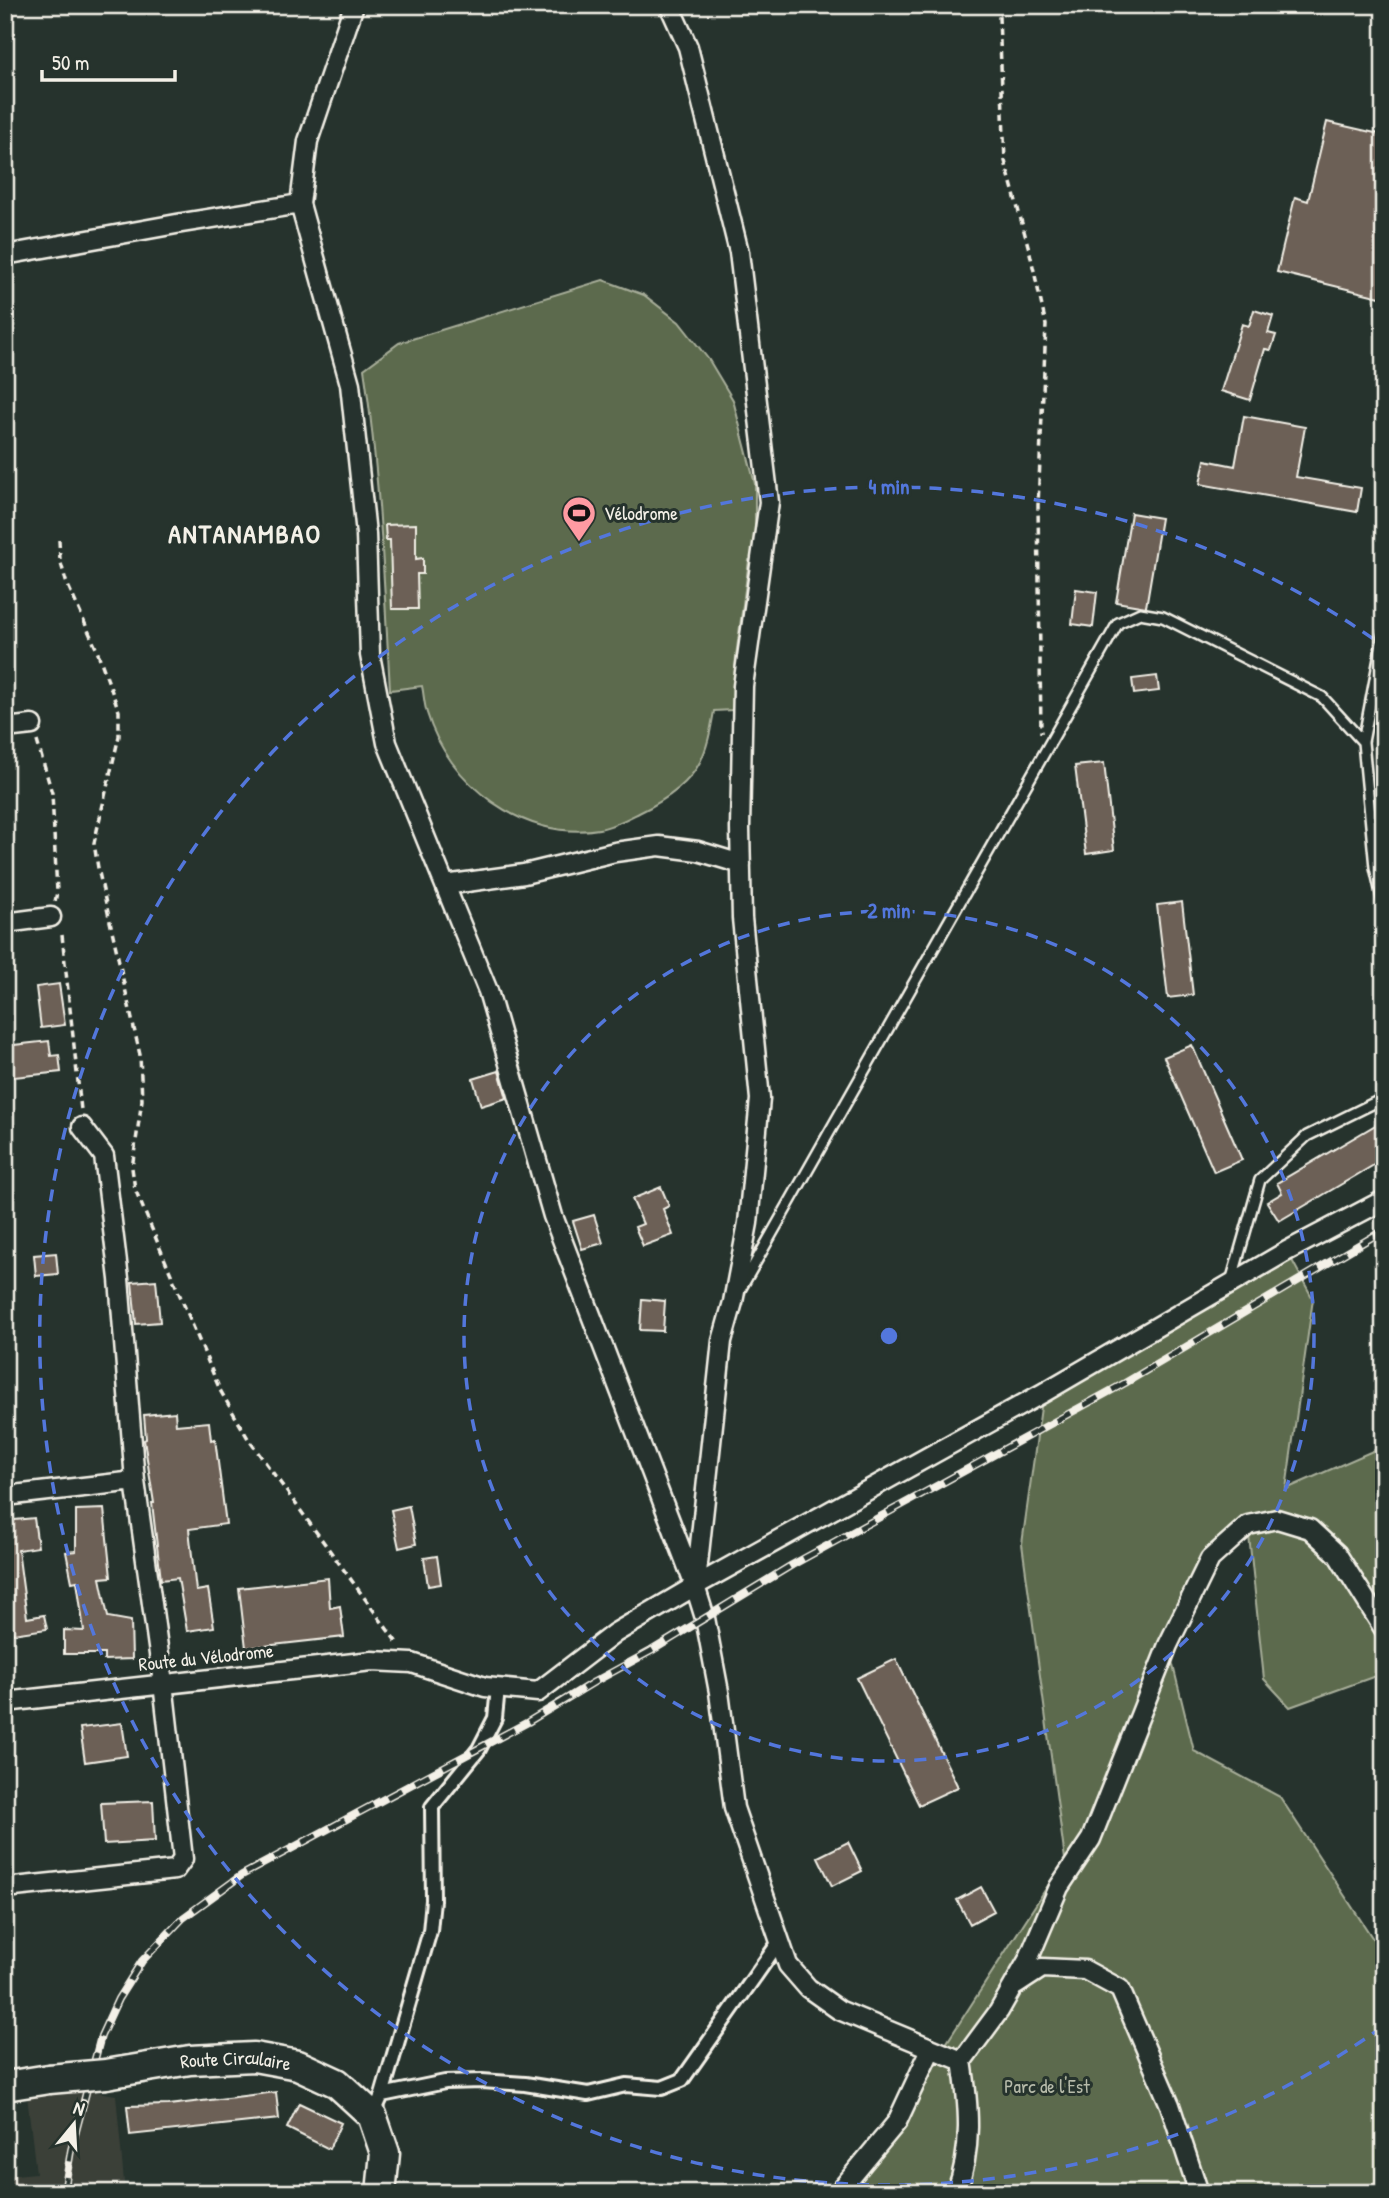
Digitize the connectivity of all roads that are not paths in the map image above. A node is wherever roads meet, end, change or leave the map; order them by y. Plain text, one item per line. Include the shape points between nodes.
1 (354, 5) edge
2 (668, 5) edge
3 (300, 204) junction
4 (5, 255) edge
5 (1384, 632) edge
6 (32, 725) road end
7 (5, 728) edge
8 (1363, 742) junction
9 (741, 864) junction
10 (444, 885) junction
11 (1384, 907) edge
12 (51, 917) road end
13 (5, 923) edge
14 (1384, 1098) edge
15 (82, 1127) road end
16 (1384, 1200) edge
17 (1230, 1284) junction
18 (733, 1302) junction
19 (135, 1481) junction
20 (5, 1496) edge
21 (695, 1586) junction
22 (1384, 1629) edge
23 (163, 1683) junction
24 (498, 1688) junction
25 (5, 1702) edge
26 (5, 1888) edge
27 (779, 1942) junction
28 (1013, 1986) junction
29 (931, 2049) junction
30 (962, 2061) junction
31 (5, 2086) edge
32 (377, 2105) junction
33 (381, 2193) edge
34 (838, 2193) edge
35 (956, 2193) edge
36 (1199, 2193) edge

1 - 3 street via 308,141
2 - 9 street via 688,47 739,252 769,502 743,686
3 - 4 street
3 - 10 street via 350,384 366,534 370,655 387,743
5 - 8 lane
6 - 7 street
8 - 11 lane via 1375,867
8 - 18 lane via 1322,697 1163,617 1140,613 1118,623
9 - 10 street via 659,846
9 - 18 street via 760,1099 748,1223
10 - 21 street via 488,991 553,1216
12 - 13 street
14 - 17 lane via 1307,1136 1260,1181
15 - 19 street via 104,1156
16 - 17 street, Route du Vélodrome
17 - 21 street, Route du Vélodrome
18 - 21 street via 722,1341
19 - 20 street
19 - 23 street
21 - 24 street, Route du Vélodrome via 615,1633 538,1692
21 - 27 street via 719,1692 734,1808
22 - 28 street via 1337,1554 1310,1529 1277,1520 1248,1525 1210,1559 1168,1645 1091,1839 1059,1887
23 - 24 street, Route du Vélodrome via 372,1661 412,1663
23 - 25 street, Route du Vélodrome
23 - 26 street via 183,1859 180,1866
24 - 32 street via 495,1718 479,1749 432,1807 430,1931
27 - 29 street via 788,1965 801,1980 839,2010
27 - 32 street via 682,2080 662,2088 626,2085 588,2094 525,2084 445,2082
28 - 30 street
28 - 36 street via 1042,1968 1085,1970 1121,1989 1170,2105
29 - 30 street
29 - 34 street via 897,2122
30 - 35 street via 968,2143
31 - 32 main road, Route Circulaire, bridge via 190,2060 254,2057 299,2065
32 - 33 main road, Route Circulaire via 385,2153

